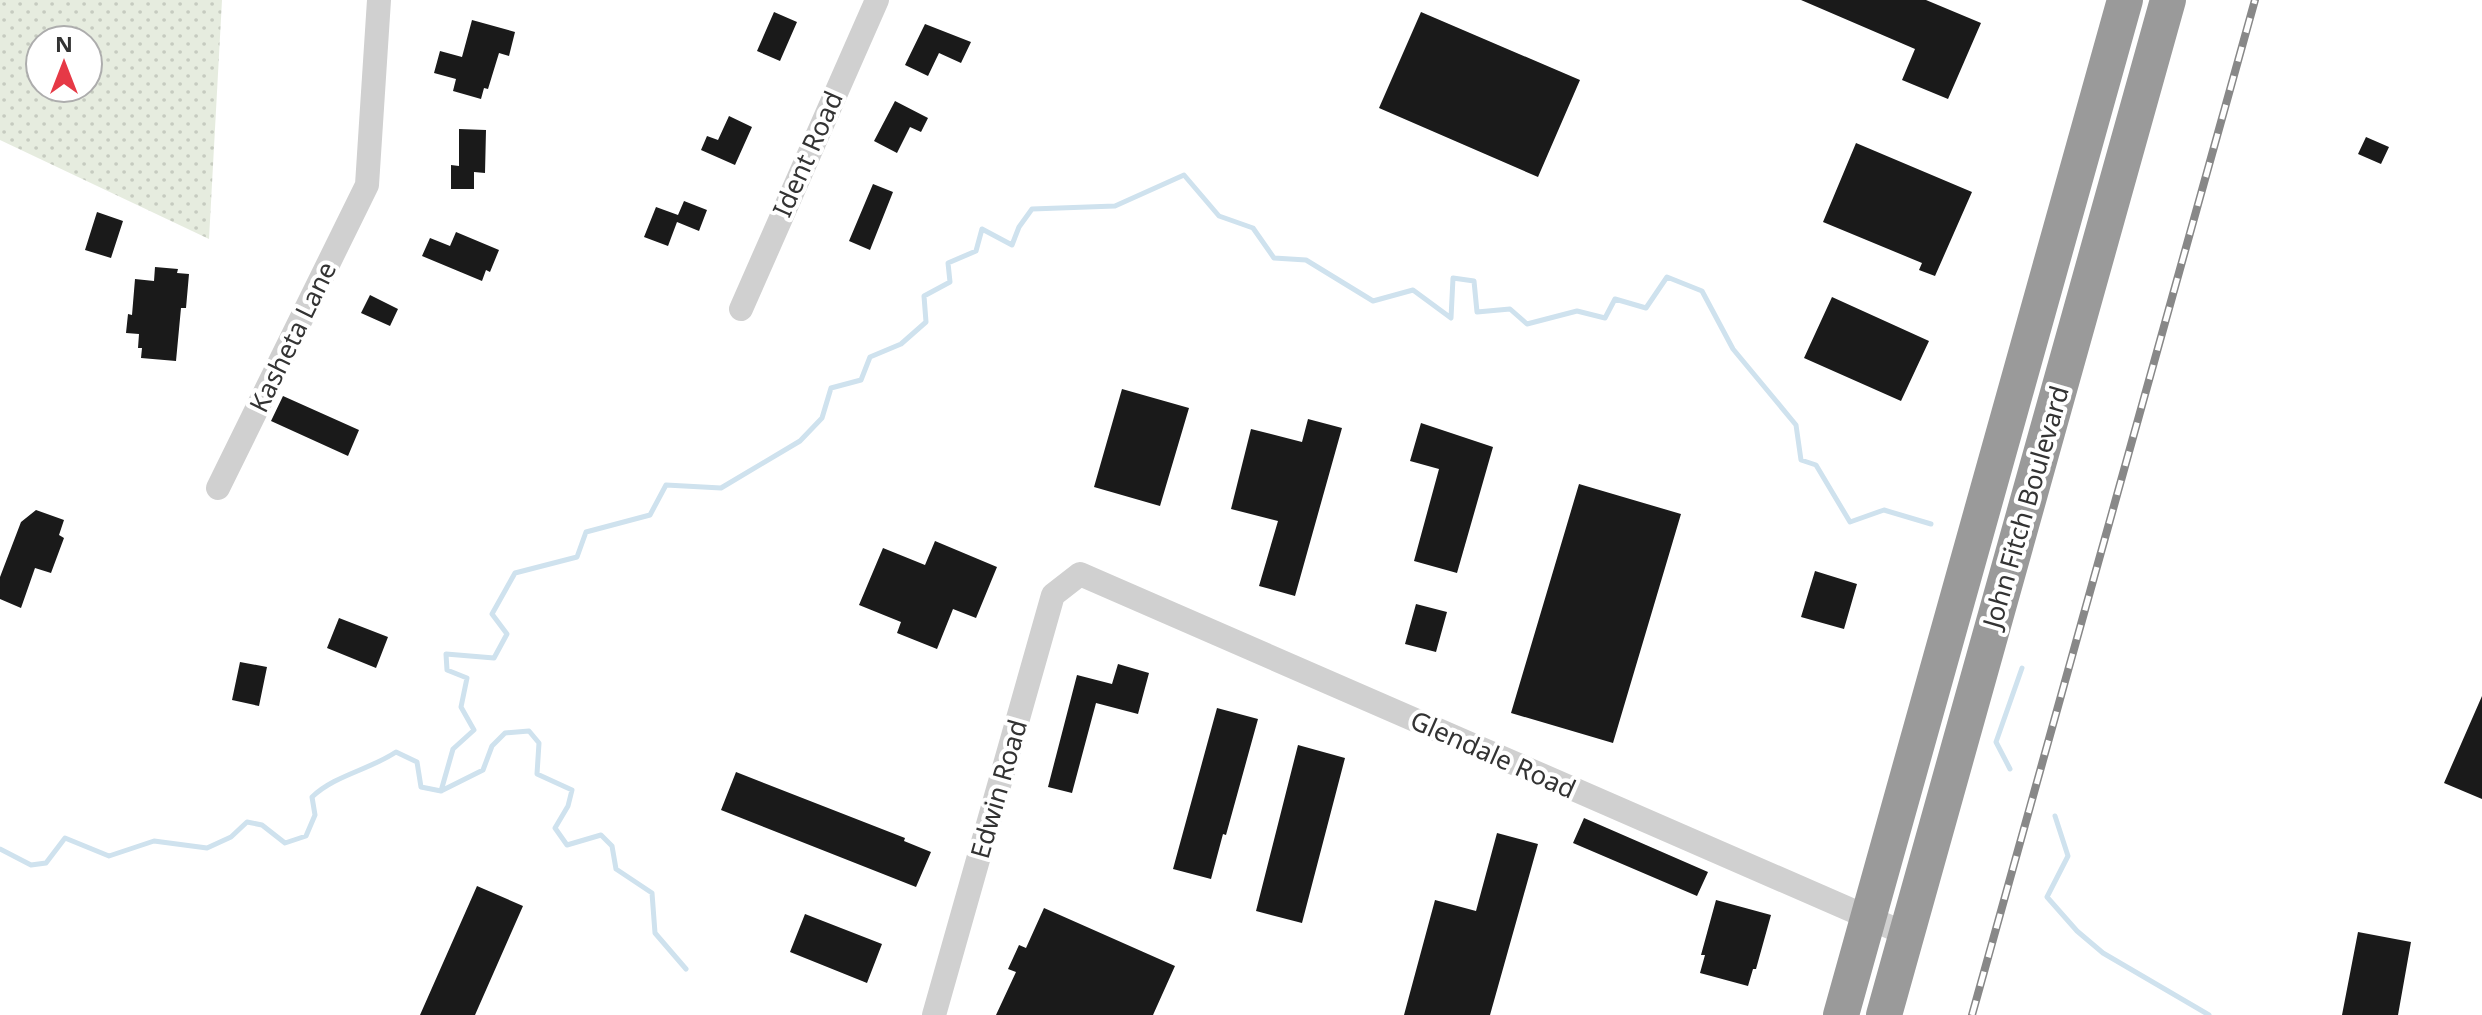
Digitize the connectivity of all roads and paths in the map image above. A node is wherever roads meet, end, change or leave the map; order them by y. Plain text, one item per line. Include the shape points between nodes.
1 (379, 0) edge
2 (877, 0) edge
3 (2125, 0) edge
4 (2168, 0) edge
5 (741, 309) dead end
6 (218, 488) dead end
7 (1080, 574) joint
8 (1868, 918) junction
9 (1906, 934) junction
10 (934, 1015) edge
11 (1841, 1015) edge
12 (1884, 1015) edge

1 - 6 street, Kasheta Lane via 367,185
2 - 5 street, Ident Road
3 - 8 highway, John Fitch Boulevard
4 - 9 highway, John Fitch Boulevard
7 - 8 street, Glendale Road
7 - 10 street, Edwin Road via 1053,595
8 - 9 street, Glendale Road
8 - 11 highway, John Fitch Boulevard
9 - 12 highway, John Fitch Boulevard

